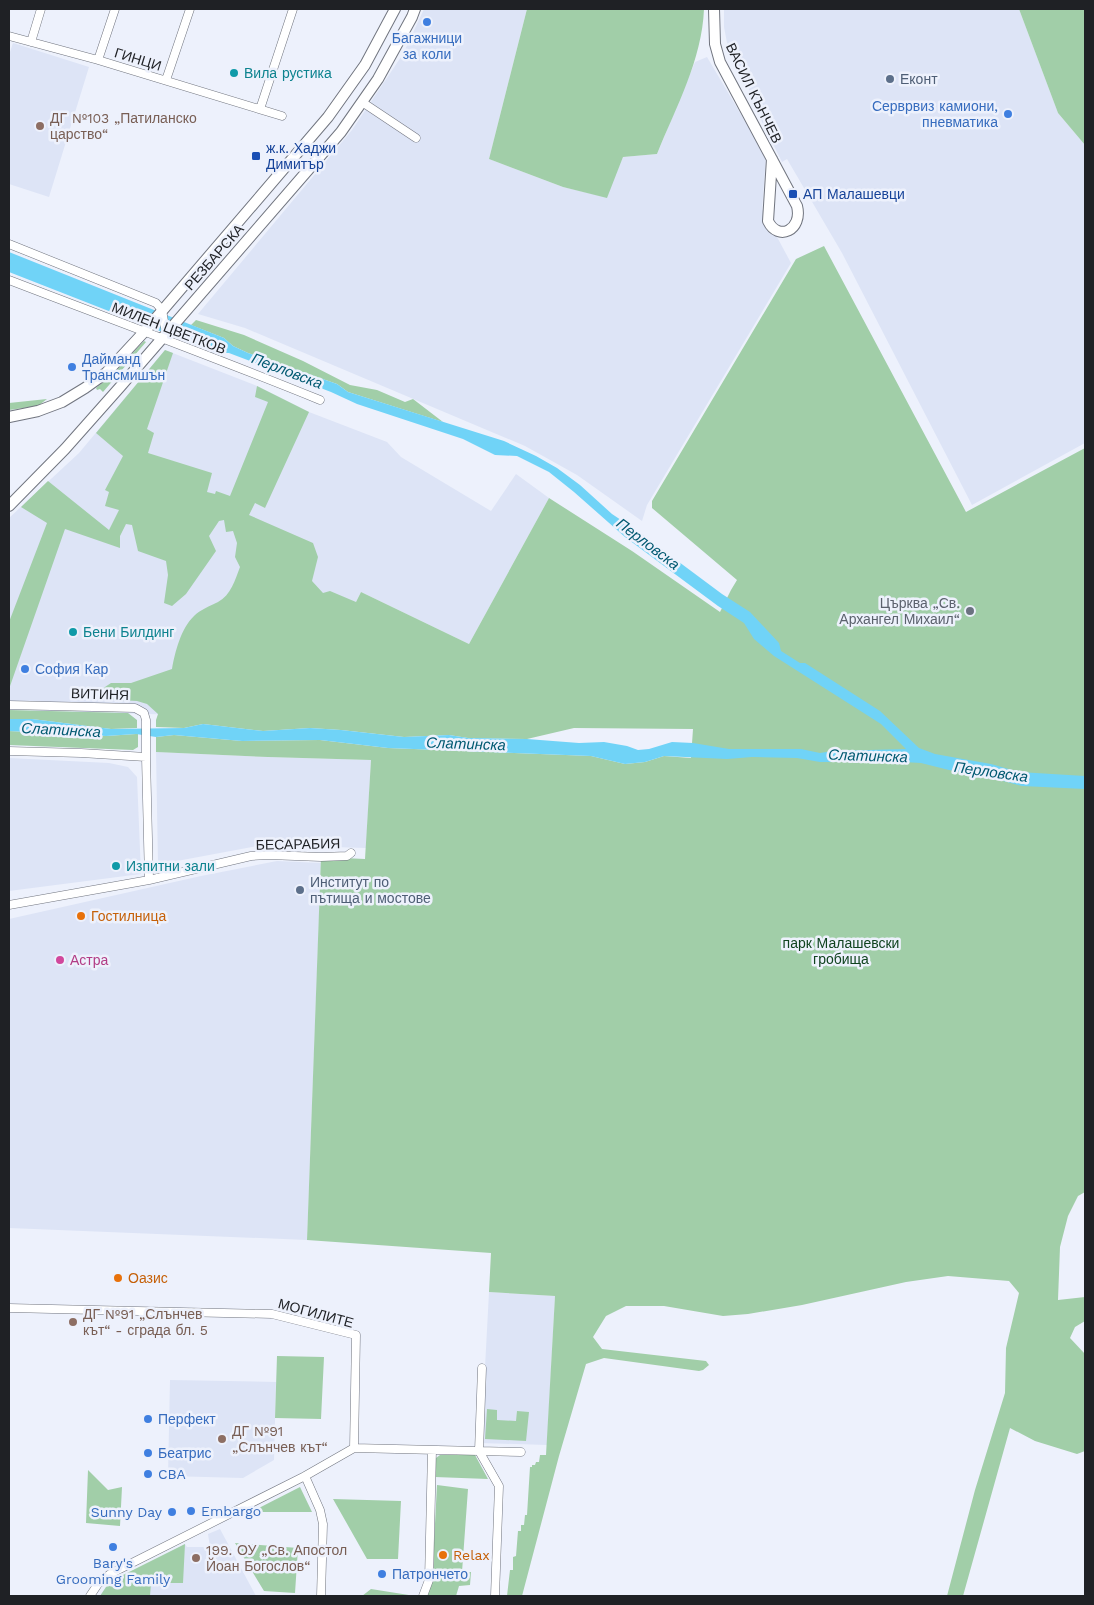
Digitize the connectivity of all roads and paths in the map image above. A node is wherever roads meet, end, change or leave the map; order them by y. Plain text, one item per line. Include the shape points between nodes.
1 (41, 9) edge
2 (115, 9) edge
3 (190, 9) edge
4 (293, 9) edge
5 (395, 9) edge
6 (415, 9) edge
7 (714, 9) edge
8 (9, 36) edge
9 (31, 42) junction
10 (98, 60) junction
11 (166, 80) junction
12 (362, 102) junction
13 (260, 109) junction
14 (282, 116) dead end
15 (416, 138) dead end
16 (772, 159) junction
17 (9, 244) edge
18 (9, 280) edge
19 (162, 310) junction
20 (144, 332) junction
21 (164, 336) junction
22 (320, 400) dead end
23 (9, 417) edge
24 (9, 506) edge
25 (9, 705) edge
26 (9, 751) edge
27 (146, 757) junction
28 (351, 853) dead end
29 (149, 880) junction
30 (9, 904) edge
31 (9, 1308) edge
32 (482, 1368) dead end
33 (354, 1448) junction
34 (432, 1450) junction
35 (479, 1451) junction
36 (522, 1452) dead end
37 (305, 1476) junction
38 (90, 1596) edge
39 (321, 1596) edge
40 (423, 1596) edge
41 (496, 1596) edge

1 - 9 street
2 - 10 street
3 - 11 street
4 - 13 street
5 - 19 street, РЕЗБАРСКА via 365,65 328,117
6 - 12 street, РЕЗБАРСКА
7 - 16 street, ВАСИЛ КЪНЧЕВ via 715,44 720,62
8 - 9 street, ГИНЦИ
9 - 10 street, ГИНЦИ
10 - 11 street, ГИНЦИ
11 - 13 street, ГИНЦИ
12 - 15 street
12 - 21 street, РЕЗБАРСКА via 334,139
13 - 14 street, ГИНЦИ
16 - 16 street, ВАСИЛ КЪНЧЕВ via 767,217 775,229 787,231 798,219 797,206
17 - 19 street, МИЛЕН ЦВЕТКОВ via 156,303
18 - 20 street, МИЛЕН ЦВЕТКОВ
19 - 20 street, РЕЗБАРСКА
19 - 21 street, МИЛЕН ЦВЕТКОВ
20 - 21 street, МИЛЕН ЦВЕТКОВ
20 - 23 street, РЕЗБАРСКА via 106,373 85,388 62,402
21 - 22 street, МИЛЕН ЦВЕТКОВ
21 - 24 street, РЕЗБАРСКА via 65,449
25 - 27 street, ВИТИНЯ via 135,708 144,713 146,720
26 - 27 street
27 - 29 street, ВИТИНЯ
28 - 29 street, БЕСАРАБИЯ via 321,858 252,856
29 - 30 street, БЕСАРАБИЯ
31 - 33 street, МОГИЛИТЕ via 272,1314 356,1336
32 - 35 street
33 - 34 street
33 - 37 street
34 - 35 street
34 - 40 street via 428,1580
35 - 36 street
35 - 41 street via 499,1486
37 - 38 street via 110,1574
37 - 39 street via 323,1524

